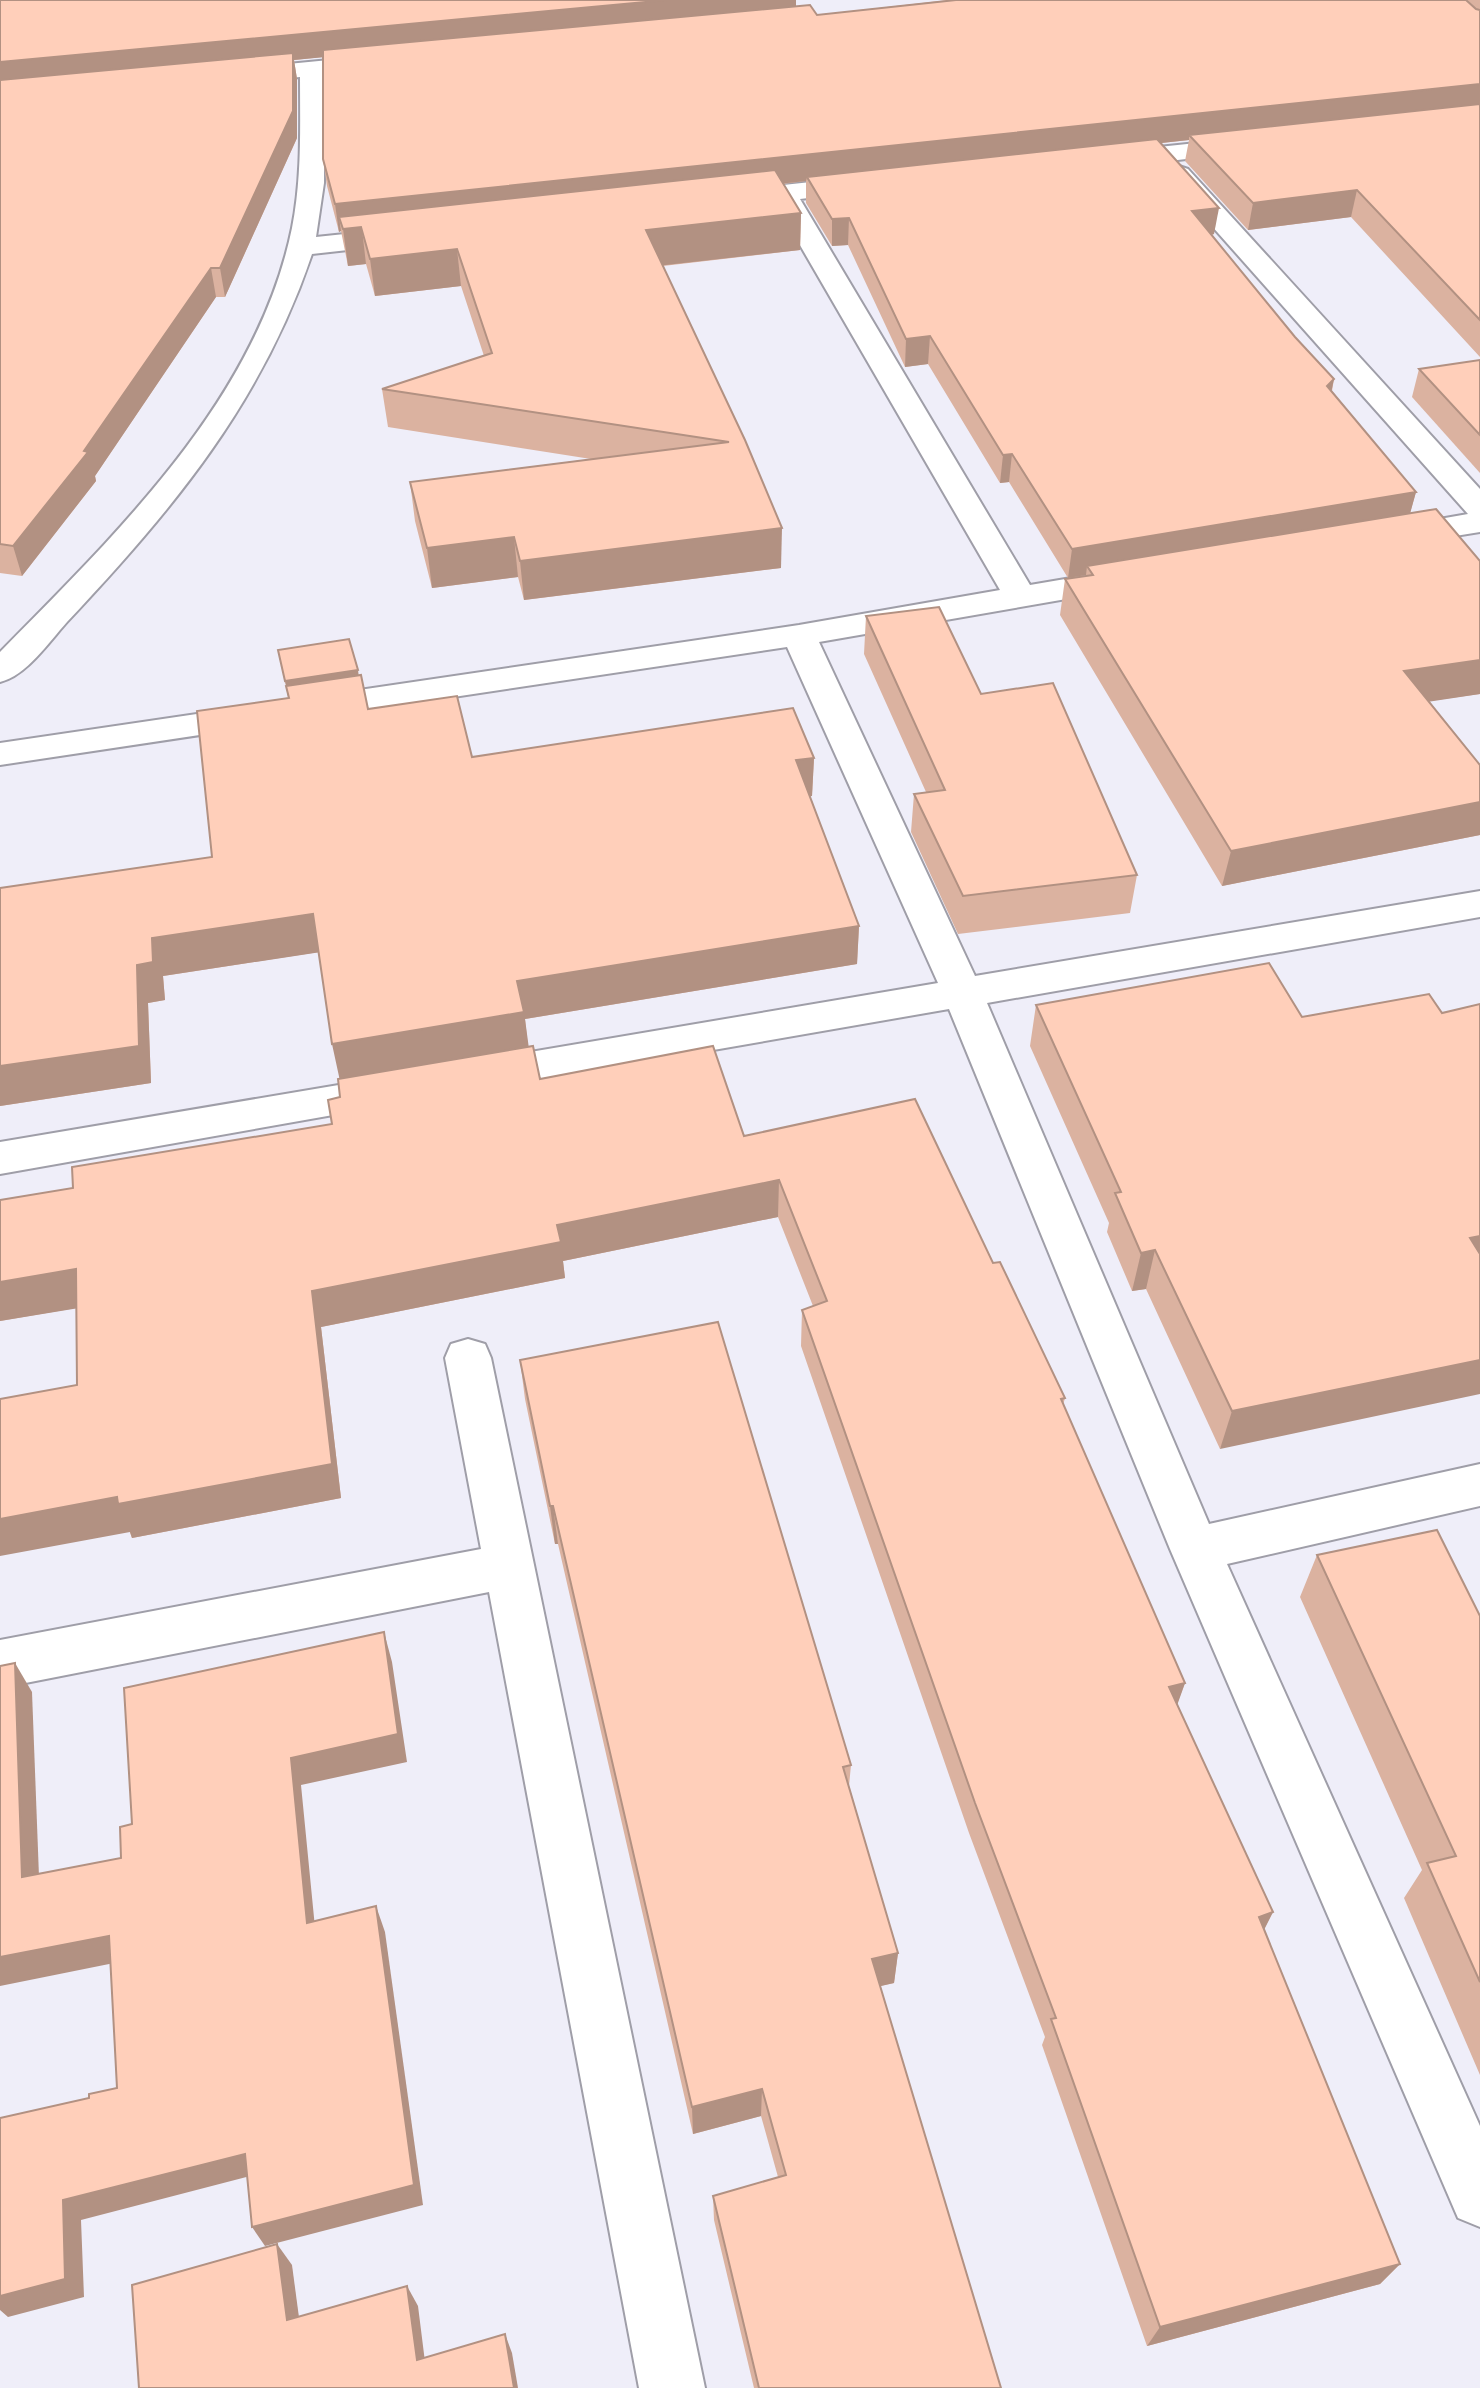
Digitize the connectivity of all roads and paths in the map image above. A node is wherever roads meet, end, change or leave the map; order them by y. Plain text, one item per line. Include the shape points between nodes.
1 (407, 59) edge
2 (312, 68) junction
3 (218, 77) edge
4 (1267, 143) edge
5 (1161, 155) junction
6 (1082, 163) edge
7 (893, 182) edge
8 (783, 193) junction
9 (705, 201) edge
10 (425, 233) edge
11 (301, 247) junction
12 (1480, 508) edge
13 (1480, 522) edge
14 (1357, 542) edge
15 (1158, 574) edge
16 (1020, 596) junction
17 (799, 635) junction
18 (0, 672) edge
19 (0, 754) edge
20 (1480, 904) edge
21 (962, 991) junction
22 (0, 1158) edge
23 (468, 1358) dead end
24 (1480, 1485) edge
25 (1195, 1549) junction
26 (510, 1566) junction
27 (0, 1664) edge
28 (1480, 2196) edge
29 (672, 2388) edge

1 - 2 street
2 - 3 street
2 - 11 street via 313,162
4 - 5 street
5 - 6 street
5 - 12 street
7 - 8 street
8 - 9 street
8 - 16 street
10 - 11 street
11 - 18 street via 278,317 209,434 101,567
13 - 14 street
15 - 16 street
16 - 17 street
17 - 19 street
17 - 21 street
20 - 21 street
21 - 22 street
21 - 25 street
23 - 26 street
24 - 25 street
25 - 28 street
26 - 27 street
26 - 29 street

